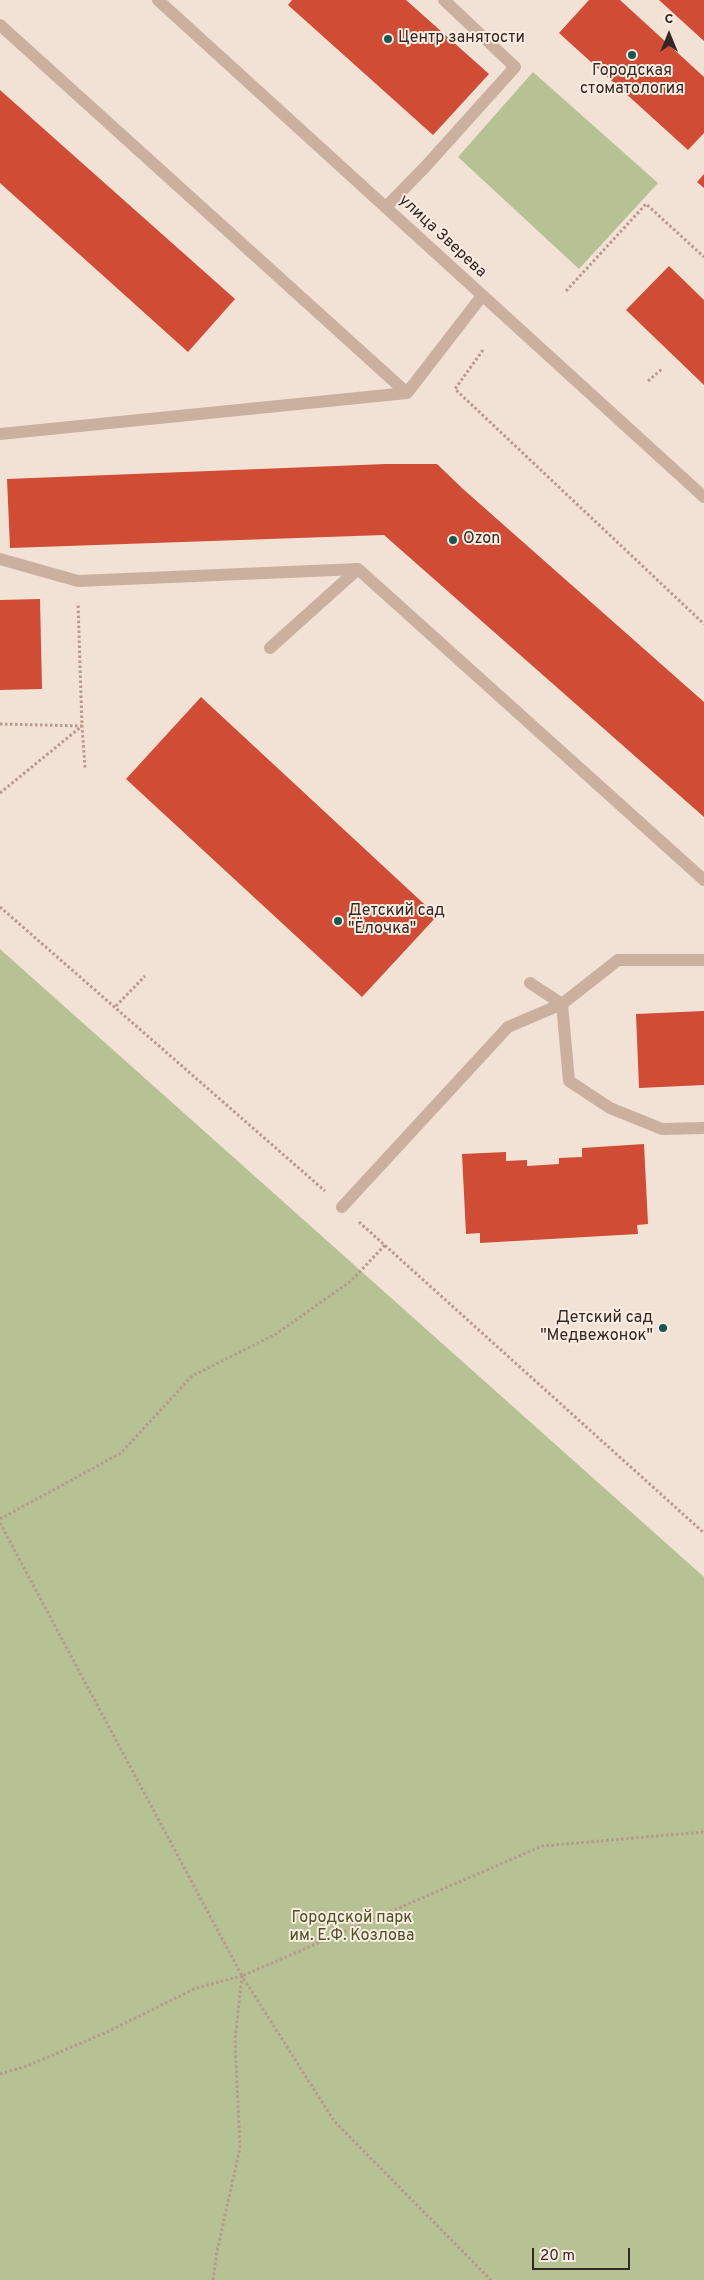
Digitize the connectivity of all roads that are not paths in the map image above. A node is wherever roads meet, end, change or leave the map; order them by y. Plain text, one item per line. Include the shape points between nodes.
1 (158, 0) edge
2 (444, 0) edge
3 (0, 25) edge
4 (386, 207) junction
5 (482, 296) junction
6 (407, 393) junction
7 (0, 434) edge
8 (704, 497) edge
9 (0, 559) edge
10 (358, 569) junction
11 (270, 648) dead end
12 (704, 880) edge
13 (704, 960) edge
14 (530, 983) dead end
15 (562, 1004) junction
16 (704, 1128) edge
17 (342, 1207) dead end

1 - 4 street, улица Зверева
2 - 4 street via 515,66
3 - 6 street
4 - 5 street, улица Зверева
5 - 6 street
5 - 8 street, улица Зверева
6 - 7 street
9 - 10 street via 78,581
10 - 11 street
10 - 12 street
13 - 15 street via 618,960
14 - 15 street
15 - 16 street via 569,1081 610,1108 662,1129
15 - 17 street via 508,1027

